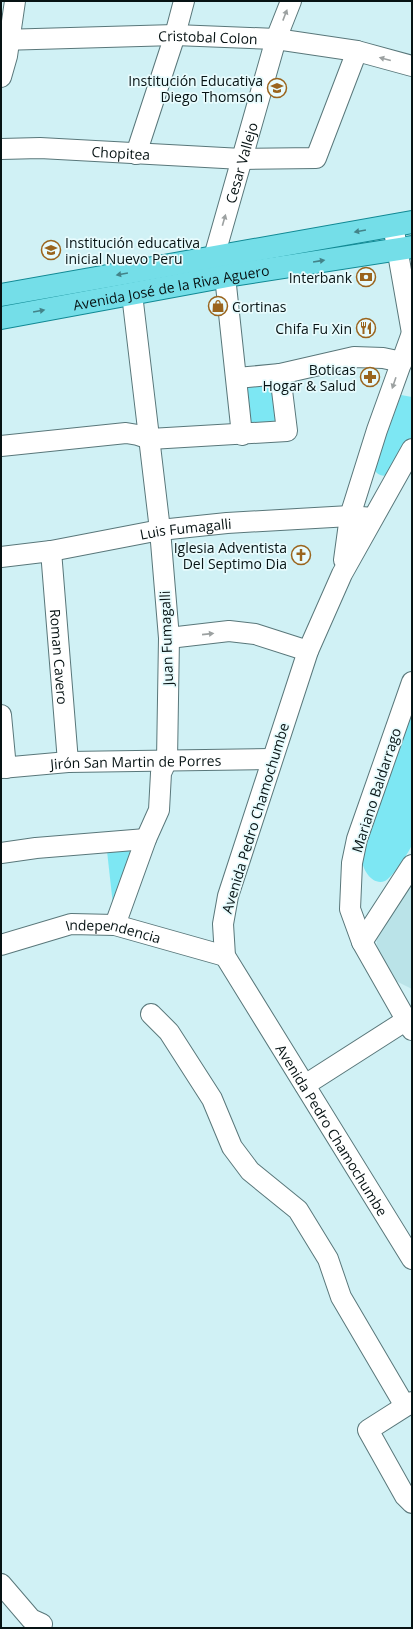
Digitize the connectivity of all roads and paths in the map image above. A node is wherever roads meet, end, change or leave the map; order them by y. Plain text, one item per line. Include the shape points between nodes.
1 (15, 1) edge
2 (184, 1) edge
3 (291, 1) edge
4 (175, 35) junction
5 (5, 39) edge
6 (276, 39) junction
7 (357, 51) junction
8 (412, 66) edge
9 (1, 77) edge
10 (1, 149) edge
11 (136, 154) junction
12 (242, 159) junction
13 (403, 224) edge
14 (404, 248) edge
15 (214, 257) junction
16 (225, 276) junction
17 (132, 294) junction
18 (1, 295) edge
19 (1, 318) edge
20 (412, 333) edge
21 (402, 362) junction
22 (280, 374) junction
23 (237, 378) junction
24 (242, 435) junction
25 (150, 439) junction
26 (1, 446) edge
27 (412, 449) edge
28 (366, 468) junction
29 (393, 484) junction
30 (350, 516) junction
31 (372, 518) junction
32 (160, 530) junction
33 (51, 551) junction
34 (1, 557) edge
35 (342, 574) junction
36 (169, 638) junction
37 (308, 651) junction
38 (412, 682) edge
39 (1, 715) edge
40 (271, 759) junction
41 (166, 760) junction
42 (68, 762) junction
43 (4, 768) edge
44 (146, 839) junction
45 (1, 853) edge
46 (412, 865) edge
47 (115, 925) junction
48 (362, 942) junction
49 (1, 943) edge
50 (225, 956) junction
51 (151, 1014) dead end
52 (409, 1025) edge
53 (305, 1085) junction
54 (412, 1259) edge
55 (409, 1404) edge
56 (412, 1503) edge
57 (1, 1584) edge
58 (42, 1624) dead end

1 - 5 street
2 - 4 street
6 -> 3 street, Cesar Vallejo
4 - 5 street, Cristobal Colon
4 - 6 street, Cristobal Colon
4 - 11 street
5 - 9 street via 7,56
6 - 7 street, Cristobal Colon
6 - 12 street, Cesar Vallejo
8 -> 7 street, Cristobal Colon
7 - 12 street, Chopitea via 316,158
10 - 11 street, Chopitea via 40,148
11 - 12 street, Chopitea
15 -> 12 street, Cesar Vallejo
13 - 14 street
13 -> 15 main road, Avenida José de la Riva Aguero
16 -> 14 main road, Avenida José de la Riva Aguero
14 - 20 street
15 -> 18 main road, Avenida José de la Riva Aguero
16 - 17 main road, Avenida José de la Riva Aguero
16 - 23 street
19 -> 17 main road, Avenida José de la Riva Aguero
17 - 25 street, Juan Fumagalli
20 - 21 street, Avenida Pedro Chamochumbe
21 - 22 street via 383,358 354,357
21 -> 28 street, Avenida Pedro Chamochumbe
22 - 23 street
22 - 24 street via 287,431
23 - 24 street
24 - 25 street
25 - 26 street via 126,434
25 - 32 street, Juan Fumagalli
27 - 29 street, Avenida Pedro Chamochumbe
28 - 29 street via 378,482
28 - 30 street, Avenida Pedro Chamochumbe
29 - 31 street, Avenida Pedro Chamochumbe
30 - 31 street, Luis Fumagalli
30 - 32 street, Luis Fumagalli via 227,523
30 - 35 street, Avenida Pedro Chamochumbe
31 - 35 street, Avenida Pedro Chamochumbe
32 - 33 street, Luis Fumagalli
32 - 36 street, Juan Fumagalli
33 - 34 street, Luis Fumagalli
33 - 42 street, Roman Cavero
35 - 37 street, Avenida Pedro Chamochumbe
36 -> 37 street via 229,631 255,634
36 - 41 street, Juan Fumagalli
37 - 40 street, Avenida Pedro Chamochumbe
38 - 48 street, Mariano Baldarrago via 357,839 352,863 350,909
39 - 43 street
40 - 41 street, Jirón San Martin de Porres
40 - 50 street, Avenida Pedro Chamochumbe via 228,896 223,924
41 - 42 street, Jirón San Martin de Porres
41 - 44 street, Juan Fumagalli via 161,773 158,810
42 - 43 street, Jirón San Martin de Porres
44 - 45 street
44 - 47 street, Juan Fumagalli
46 - 48 street
47 - 49 street, Independencia via 71,924
47 - 50 street, Independencia
48 - 52 street, Mariano Baldarrago
50 - 53 street, Avenida Pedro Chamochumbe
51 - 55 street via 169,1032 212,1099 236,1153 250,1170 298,1210 328,1259 341,1297
52 - 53 street
53 - 54 street, Avenida Pedro Chamochumbe
55 - 56 street via 368,1430 405,1496
57 - 58 street via 32,1619

